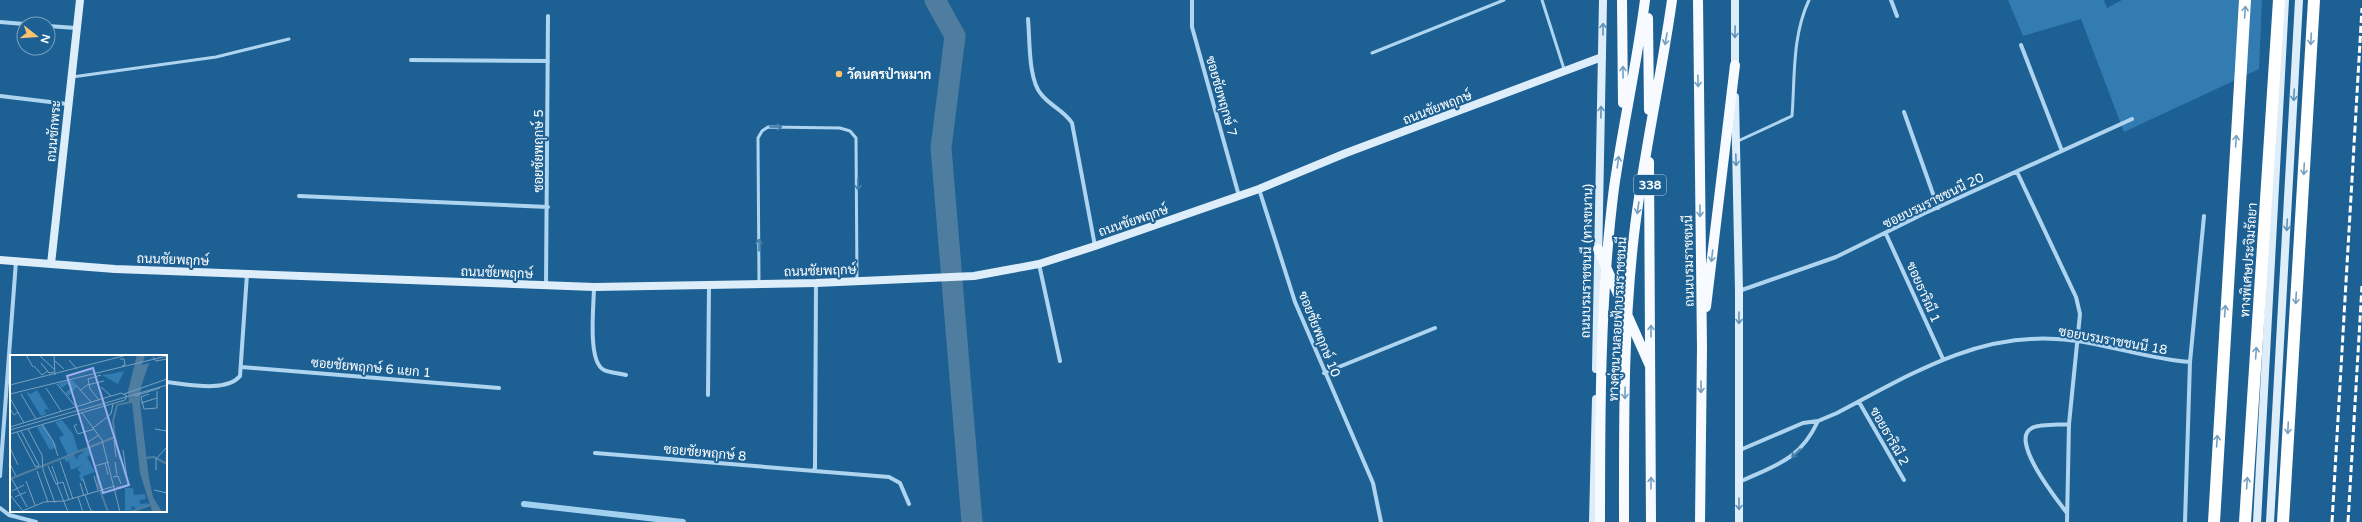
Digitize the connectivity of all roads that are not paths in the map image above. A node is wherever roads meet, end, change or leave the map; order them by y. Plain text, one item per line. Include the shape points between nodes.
1 (80, 0) edge
2 (1192, 0) edge
3 (1504, 0) edge
4 (1542, 0) edge
5 (1603, 0) edge
6 (1622, 0) edge
7 (1647, 0) edge
8 (1672, 0) edge
9 (1698, 0) edge
10 (1736, 0) edge
11 (1809, 0) edge
12 (1891, 0) edge
13 (2245, 0) edge
14 (2279, 0) edge
15 (2285, 0) edge
16 (2299, 0) edge
17 (2314, 0) edge
18 (548, 16) dead end
19 (1897, 16) dead end
20 (1028, 19) dead end
21 (0, 22) edge
22 (16, 23) edge
23 (56, 27) edge
24 (76, 28) junction
25 (288, 39) dead end
26 (2021, 44) dead end
27 (1372, 53) dead end
28 (1602, 57) junction
29 (411, 60) dead end
30 (548, 60) junction
31 (1735, 65) junction
32 (1565, 71) junction
33 (71, 77) junction
34 (0, 96) edge
35 (67, 104) junction
36 (1904, 112) dead end
37 (2132, 119) dead end
38 (1624, 125) junction
39 (1735, 142) junction
40 (2062, 151) junction
41 (2017, 172) junction
42 (1259, 189) junction
43 (299, 196) dead end
44 (1238, 196) junction
45 (548, 207) junction
46 (1938, 208) junction
47 (2204, 216) dead end
48 (1886, 234) junction
49 (1095, 246) junction
50 (1598, 249) junction
51 (0, 260) edge
52 (16, 261) junction
53 (51, 264) junction
54 (1039, 264) junction
55 (247, 274) junction
56 (857, 281) junction
57 (816, 283) junction
58 (709, 284) junction
59 (759, 284) junction
60 (546, 286) junction
61 (594, 287) junction
62 (1739, 291) junction
63 (1435, 328) dead end
64 (2078, 342) junction
65 (1702, 348) junction
66 (1943, 359) junction
67 (1060, 361) dead end
68 (2190, 362) junction
69 (242, 366) junction
70 (1651, 370) junction
71 (1324, 373) junction
72 (626, 375) dead end
73 (167, 382) edge
74 (499, 388) dead end
75 (708, 396) dead end
76 (1859, 402) junction
77 (1818, 421) junction
78 (2069, 424) junction
79 (1739, 450) junction
80 (595, 452) dead end
81 (813, 471) junction
82 (0, 476) edge
83 (1904, 480) dead end
84 (1739, 482) junction
85 (909, 504) dead end
86 (0, 508) edge
87 (2067, 513) junction
88 (36, 522) edge
89 (1381, 522) edge
90 (1593, 522) edge
91 (1600, 522) edge
92 (1624, 522) edge
93 (1651, 522) edge
94 (1700, 522) edge
95 (1739, 522) edge
96 (2067, 522) edge
97 (2185, 522) edge
98 (2214, 522) edge
99 (2245, 522) edge
100 (2257, 522) edge
101 (2270, 522) edge
102 (2282, 522) edge

1 - 24 main road, ถนนชักพระ
2 - 44 street, ซอยชัยพฤกษ์ 7 via 1192,27
3 - 27 lane
4 - 32 lane
28 -> 5 main road, ถนนบรมราชชนนี (ทางขนาน)
38 -> 6 main road
7 - 38 main road, ทางคู่ขนานลอยฟ้าบรมราชชนนี
70 -> 7 main road, 338
8 -> 92 main road, ทางคู่ขนานลอยฟ้าบรมราชชนนี via 1634,235 1626,343
9 -> 65 main road, ถนนบรมราชชนนี
10 -> 31 main road
11 - 39 lane via 1801,18 1797,38 1792,116
12 - 19 street
98 -> 13 highway
99 -> 14 highway, ทางพิเศษประจิมรัถยา
15 - 100 main road
16 -> 101 main road
17 -> 102 highway
18 - 30 street, ซอยชัยพฤกษ์ 5
20 - 49 street via 1034,80 1040,94 1066,113 1072,123
21 - 22 street
23 - 24 street
24 - 33 main road, ถนนชักพระ
25 - 33 lane via 216,57
26 - 40 street
28 - 32 main road, ถนนชัยพฤกษ์
50 -> 28 main road, ถนนบรมราชชนนี (ทางขนาน)
29 - 30 street
30 - 45 street, ซอยชัยพฤกษ์ 5
31 - 39 main road
31 -> 65 main road
32 - 42 main road, ถนนชัยพฤกษ์ via 1346,153
33 - 35 main road, ถนนชักพระ
34 - 35 street
35 - 53 main road, ถนนชักพระ
36 - 46 street
37 - 40 street, ซอยบรมราชชนนี 20
91 -> 38 main road, ทางคู่ขนานลอยฟ้าบรมราชชนนี via 1602,339 1610,228
39 -> 62 main road
40 - 41 street, ซอยบรมราชชนนี 20
41 - 46 street, ซอยบรมราชชนนี 20
41 - 64 street via 2076,297 2080,314
42 - 44 main road, ถนนชัยพฤกษ์
42 - 71 street, ซอยชัยพฤกษ์ 10 via 1295,302
43 - 45 street
44 - 49 main road, ถนนชัยพฤกษ์
45 - 60 street, ซอยชัยพฤกษ์ 5
46 - 48 street, ซอยบรมราชชนนี 20
47 - 68 street
48 - 62 street, ซอยบรมราชชนนี 20 via 1836,257
48 - 66 street, ซอยธาริณี 1
49 - 54 main road, ถนนชัยพฤกษ์
50 - 70 main road
50 - 90 main road, ถนนบรมราชชนนี (ทางขนาน)
51 - 52 main road, ถนนชัยพฤกษ์
52 - 53 main road, ถนนชัยพฤกษ์
52 - 82 street
53 - 55 main road, ถนนชัยพฤกษ์
54 - 56 main road, ถนนชัยพฤกษ์ via 974,276
54 - 67 street
55 - 60 main road, ถนนชัยพฤกษ์
55 - 69 street
56 - 57 main road, ถนนชัยพฤกษ์
59 -> 56 lane via 758,138 768,127 840,128 850,131 856,138
57 - 59 main road, ถนนชัยพฤกษ์
57 - 81 street
58 - 59 main road, ถนนชัยพฤกษ์
58 - 61 main road, ถนนชัยพฤกษ์
58 - 75 street
60 - 61 main road, ถนนชัยพฤกษ์
61 - 72 street via 593,348 597,363 604,370
62 -> 79 main road
63 - 71 street
64 - 66 street, ซอยบรมราชชนนี 18 via 2057,338 2026,339 1965,350
64 - 68 street, ซอยบรมราชชนนี 18 via 2167,360
64 - 78 street
65 -> 94 main road, ถนนบรมราชชนนี
66 - 76 street, ซอยบรมราชชนนี 18
68 - 97 street
69 - 73 street via 240,376 234,383 223,386
69 - 74 street, ซอยชัยพฤกษ์ 6 แยก 1
93 -> 70 main road, 338
71 - 89 street, ซอยชัยพฤกษ์ 10 via 1373,483
76 - 77 street, ซอยบรมราชชนนี 18
76 - 83 street, ซอยธาริณี 2
77 - 79 street, ซอยบรมราชชนนี 18 via 1803,423
77 -> 84 street via 1804,445 1789,460
78 - 87 street
78 - 87 street via 2032,428 2027,433 2025,441 2040,475
79 - 84 main road
80 - 81 street, ซอยชัยพฤกษ์ 8
81 - 85 street, ซอยชัยพฤกษ์ 8 via 889,476 900,483
84 -> 95 main road
86 - 88 street via 9,516
87 - 96 street

